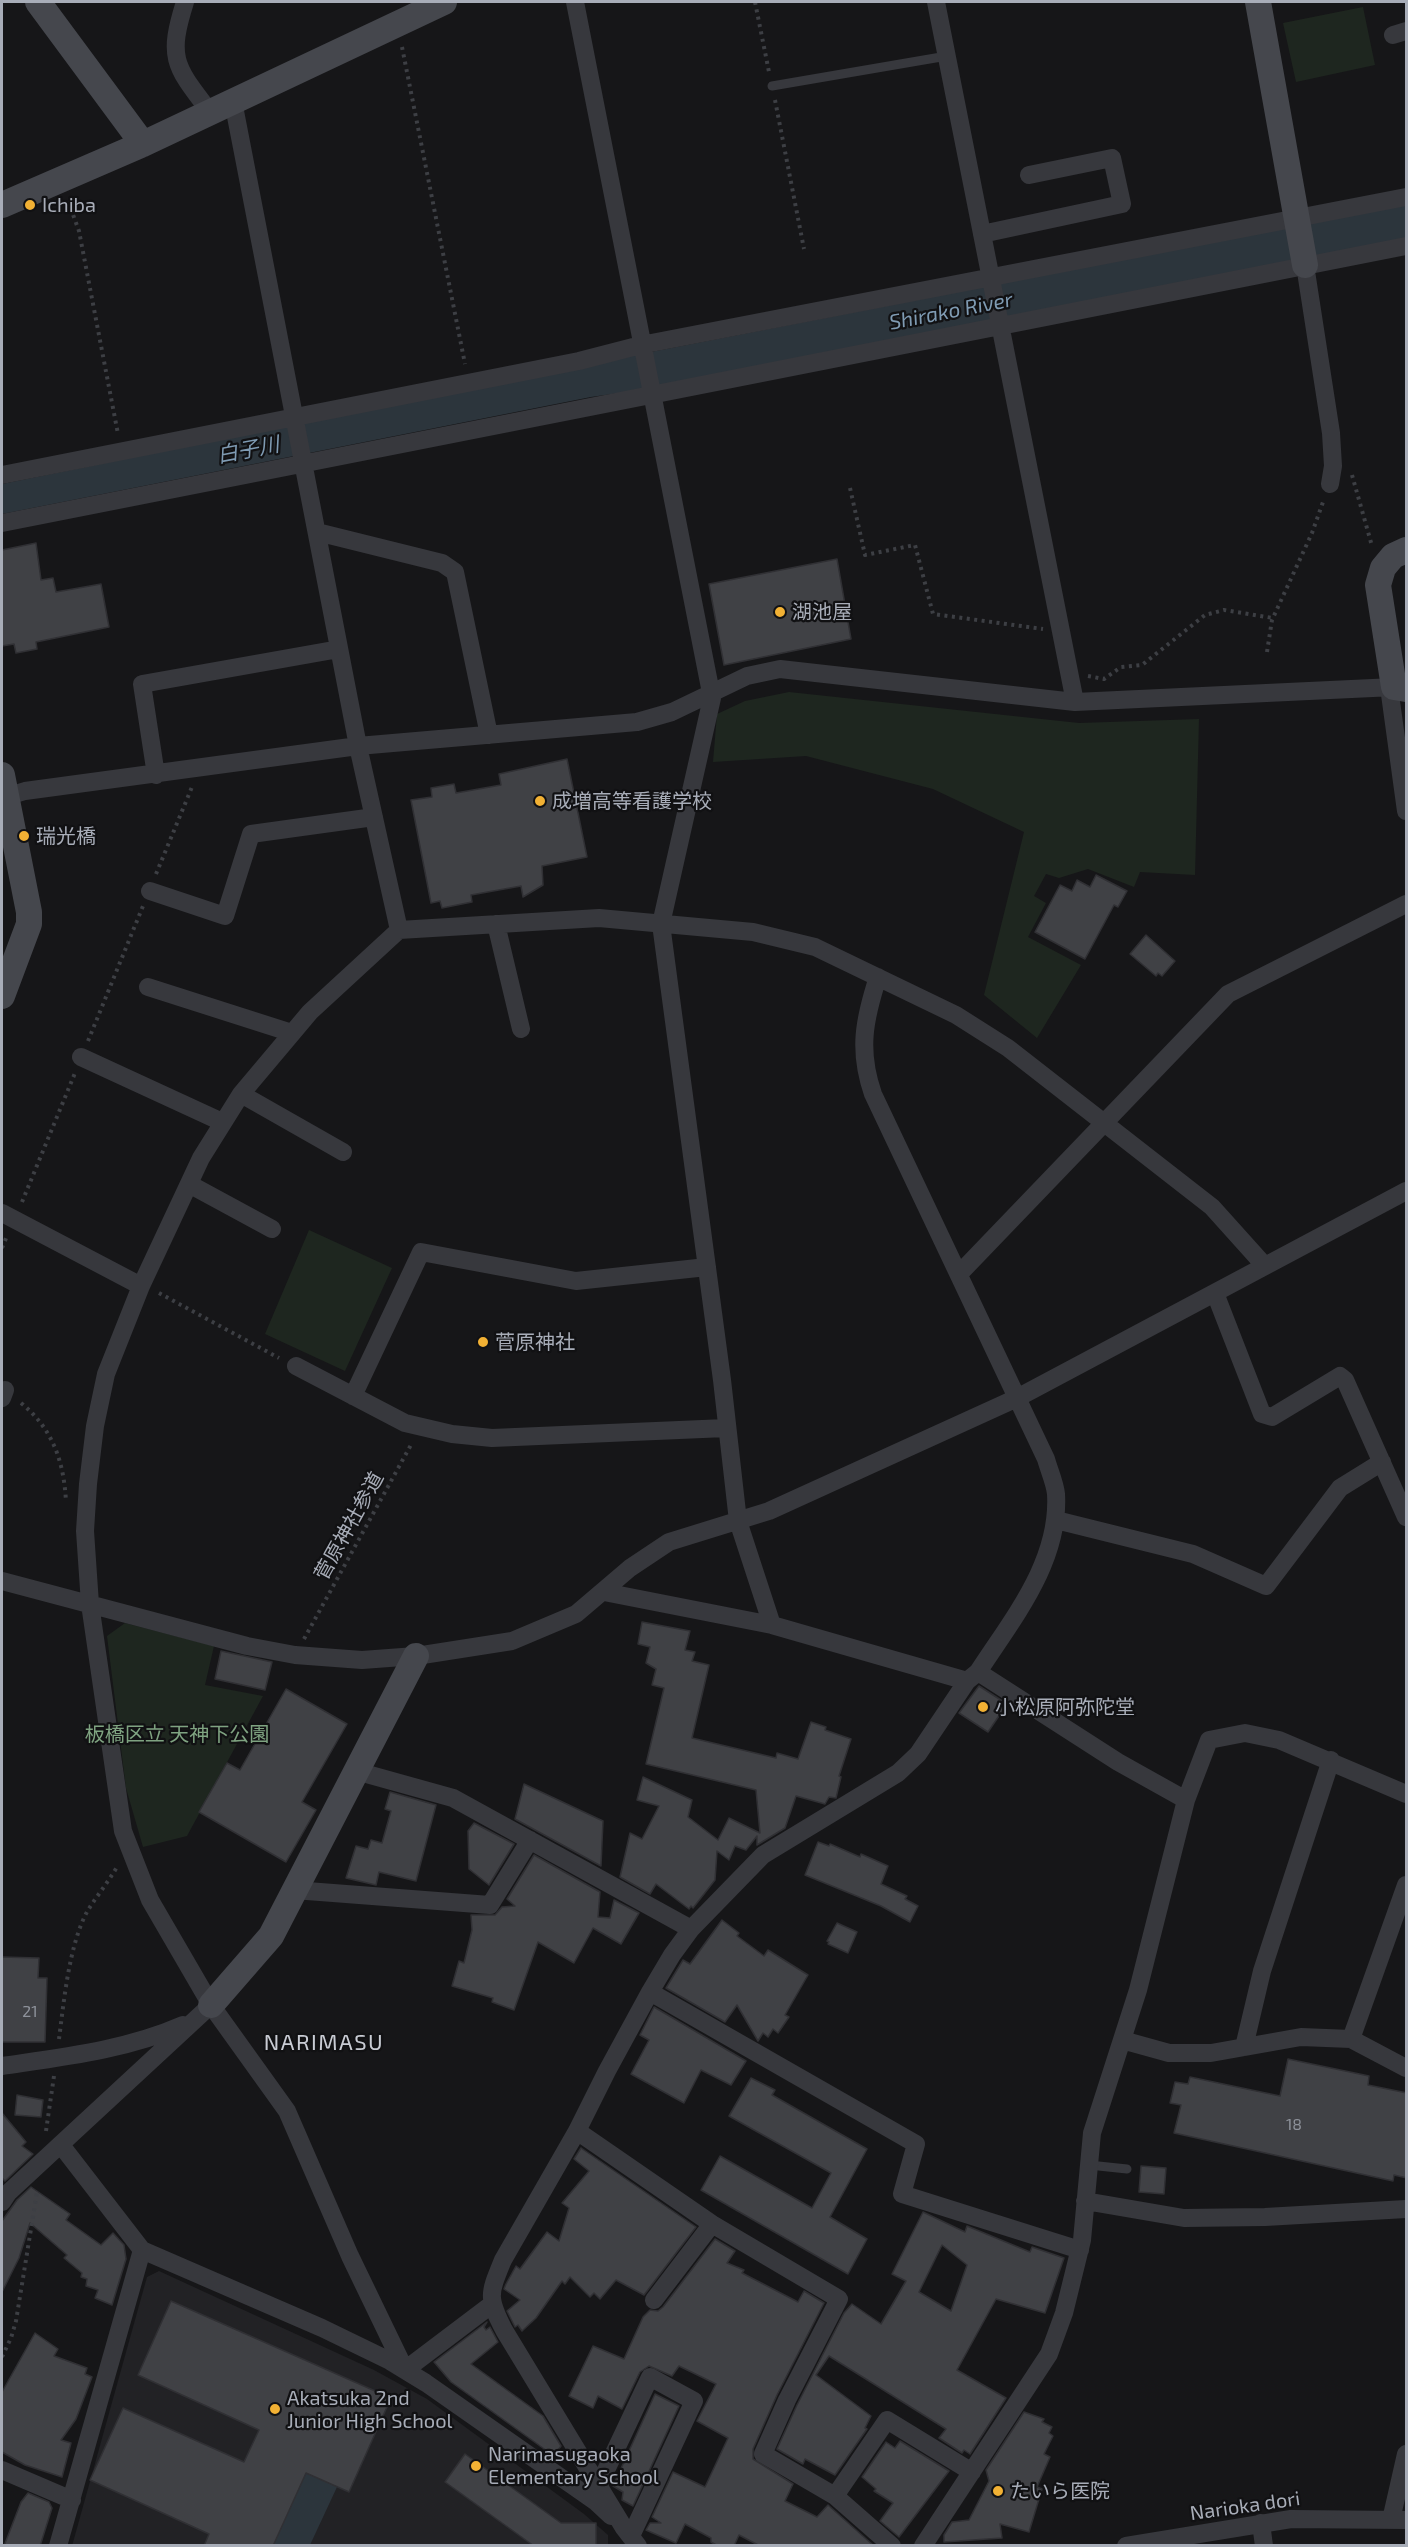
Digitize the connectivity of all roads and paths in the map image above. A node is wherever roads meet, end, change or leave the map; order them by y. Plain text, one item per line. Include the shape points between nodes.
1 (38, 2) edge
2 (185, 2) edge
3 (444, 2) edge
4 (575, 2) edge
5 (755, 2) edge
6 (936, 2) edge
7 (1258, 2) edge
8 (398, 23) junction
9 (946, 56) junction
10 (772, 86) junction
11 (233, 101) junction
12 (210, 112) junction
13 (143, 144) junction
14 (1029, 175) dead end
15 (60, 180) junction
16 (1407, 197) edge
17 (2, 205) edge
18 (1296, 219) junction
19 (982, 234) junction
20 (1407, 246) edge
21 (804, 249) dead end
22 (1305, 265) junction
23 (991, 279) junction
24 (1001, 327) junction
25 (642, 348) junction
26 (469, 383) junction
27 (651, 395) junction
28 (295, 419) junction
29 (121, 451) junction
30 (303, 463) junction
31 (1349, 465) dead end
32 (2, 475) edge
33 (1330, 484) joint
34 (850, 488) dead end
35 (2, 523) edge
36 (317, 532) junction
37 (1407, 550) edge
38 (1383, 568) junction
39 (1273, 618) junction
40 (1061, 632) junction
41 (339, 649) junction
42 (1267, 652) dead end
43 (1069, 673) junction
44 (1396, 688) edge
45 (711, 694) junction
46 (1075, 702) junction
47 (489, 735) junction
48 (358, 747) junction
49 (156, 775) junction
50 (193, 786) dead end
51 (3, 790) edge
52 (1407, 812) edge
53 (374, 817) junction
54 (150, 891) junction
55 (1407, 904) edge
56 (496, 924) junction
57 (661, 924) junction
58 (399, 930) junction
59 (878, 977) junction
60 (148, 987) dead end
61 (2, 996) edge
62 (521, 1029) dead end
63 (292, 1033) junction
64 (81, 1057) junction
65 (241, 1094) junction
66 (222, 1122) junction
67 (1103, 1122) junction
68 (343, 1152) dead end
69 (189, 1184) junction
70 (1407, 1191) edge
71 (8, 1216) edge
72 (272, 1229) dead end
73 (2, 1248) edge
74 (1265, 1266) junction
75 (707, 1267) junction
76 (958, 1274) junction
77 (146, 1287) junction
78 (1215, 1293) junction
79 (296, 1366) joint
80 (353, 1396) junction
81 (1017, 1398) junction
82 (421, 1426) junction
83 (726, 1428) junction
84 (1382, 1462) junction
85 (1407, 1517) edge
86 (1056, 1520) junction
87 (738, 1521) junction
88 (2, 1581) edge
89 (604, 1592) junction
90 (90, 1604) junction
91 (772, 1625) junction
92 (304, 1639) dead end
93 (416, 1656) junction
94 (972, 1677) junction
95 (1331, 1760) junction
96 (356, 1771) junction
97 (1407, 1794) edge
98 (1185, 1800) junction
99 (530, 1840) junction
100 (1407, 1885) edge
101 (294, 1890) junction
102 (97, 1899) dead end
103 (691, 1929) junction
104 (650, 1992) junction
105 (203, 2012) junction
106 (1352, 2039) junction
107 (1122, 2040) junction
108 (1244, 2047) junction
109 (56, 2058) junction
110 (2, 2066) edge
111 (1407, 2068) edge
112 (577, 2131) junction
113 (61, 2145) junction
114 (41, 2164) junction
115 (1089, 2165) junction
116 (1127, 2169) dead end
117 (1085, 2201) junction
118 (2, 2202) edge
119 (1407, 2209) edge
120 (712, 2224) junction
121 (142, 2250) junction
122 (1080, 2250) junction
123 (654, 2300) dead end
124 (491, 2305) junction
125 (2, 2357) edge
126 (405, 2370) junction
127 (1407, 2454) edge
128 (2, 2470) edge
129 (972, 2472) junction
130 (599, 2486) junction
131 (835, 2496) junction
132 (72, 2499) junction
133 (1399, 2520) edge
134 (1261, 2523) junction
135 (629, 2539) edge
136 (58, 2546) edge
137 (892, 2546) edge
138 (923, 2546) edge
139 (1126, 2546) edge
140 (1264, 2546) edge

1 - 13 street
2 - 12 street via 175,52 181,74
3 - 8 street
4 - 25 street
5 - 10 path
6 - 9 street
7 - 18 street
8 - 11 street
8 - 26 path
9 - 10 lane
9 - 19 street
10 - 21 path
11 - 12 street
11 - 28 street
12 - 13 street
13 - 15 street
14 - 19 street via 1112,158 1122,204
15 - 17 street
15 - 29 path via 79,231
16 - 18 street
18 - 22 street
18 - 23 street
19 - 23 street
20 - 22 street
22 - 24 street
22 - 33 street via 1331,433
23 - 24 street
23 - 25 street
24 - 27 street
24 - 40 street
25 - 26 street
25 - 27 street
26 - 28 street
27 - 30 street
27 - 45 street
28 - 29 street
28 - 30 street
29 - 32 street
30 - 35 street
30 - 36 street
31 - 38 path via 1369,539
33 - 39 path
34 - 40 path via 865,555 915,545 933,614
36 - 41 street
36 - 47 street via 442,563 455,573
37 - 38 street via 1393,556
38 - 44 street via 1378,585
39 - 42 path
39 - 43 path via 1224,610 1205,615 1142,665 1121,667 1104,679
40 - 43 street
41 - 48 street
41 - 49 street via 142,684
43 - 46 street
44 - 46 street
44 - 52 street
45 - 46 street via 747,676 780,669
45 - 47 street via 672,712 637,722
45 - 57 street
47 - 48 street
48 - 49 street
48 - 53 street
49 - 51 street via 25,791
50 - 54 path
51 - 61 street via 29,924
53 - 54 street via 251,834 225,916
53 - 58 street
54 - 64 path
55 - 67 street via 1228,994
56 - 57 street via 599,918
56 - 58 street
56 - 62 street
57 - 59 street via 753,932 815,947
57 - 75 street
58 - 63 street
59 - 67 street via 956,1015 1008,1048
59 - 76 street via 862,1046 865,1070
60 - 63 street
63 - 65 street
64 - 66 street
64 - 71 path
65 - 66 street
65 - 68 street
66 - 69 street
67 - 74 street via 1212,1207
67 - 76 street
69 - 72 street
69 - 77 street
70 - 74 street
71 - 73 path
71 - 77 street
74 - 78 street
75 - 80 street via 576,1281 421,1252
75 - 83 street
76 - 81 street
77 - 79 path
77 - 90 street via 106,1374 95,1426 85,1531
78 - 81 street
78 - 84 street via 1262,1414 1272,1417 1340,1376
79 - 80 street
80 - 82 street via 405,1423
81 - 86 street via 1046,1459 1056,1492
81 - 87 street via 769,1511
82 - 83 street via 492,1438
82 - 92 path, 菅原神社参道
83 - 87 street
84 - 85 street
84 - 86 street via 1340,1488 1266,1586 1194,1554
86 - 94 street via 1049,1552 1032,1589
87 - 89 street via 669,1542 630,1568
87 - 91 street
88 - 90 street
89 - 91 street
89 - 93 street via 576,1614 512,1641
90 - 93 street via 295,1655 362,1660
90 - 105 street via 123,1831 150,1900
91 - 94 street
93 - 96 street
94 - 98 street
94 - 103 street via 918,1755 898,1773 763,1855
95 - 97 street
95 - 98 street via 1279,1740 1245,1733 1209,1740
95 - 108 street via 1262,1971
96 - 99 street via 453,1798
96 - 101 street
98 - 107 street
99 - 101 street via 490,1905
99 - 103 street
100 - 106 street
101 - 105 street via 271,1936
102 - 109 path via 88,1911 71,1964
103 - 104 street
104 - 112 street
104 - 122 street via 916,2144 902,2194
105 - 109 street via 159,2036
105 - 113 street
105 - 126 street via 287,2111
106 - 108 street via 1300,2037
106 - 111 street
107 - 108 street via 1169,2053 1211,2053
107 - 115 street via 1092,2133
109 - 110 street
109 - 114 path
112 - 120 street
112 - 124 street via 503,2260 494,2282
113 - 114 street
113 - 121 street
114 - 118 street
114 - 125 path via 16,2321
115 - 116 lane
115 - 117 street
117 - 119 street via 1184,2218
117 - 122 street
120 - 123 street
120 - 131 street via 839,2299 763,2454
121 - 126 street via 322,2328
121 - 132 street
122 - 129 street via 1049,2354
124 - 126 street
124 - 130 street
126 - 135 street via 596,2502
127 - 133 street
128 - 132 street
129 - 131 street via 887,2420
129 - 138 street
130 - 135 street
130 - 135 street via 650,2377 694,2401
131 - 137 street
132 - 136 street
133 - 134 street, Narioka dori via 1291,2519
134 - 139 street, Narioka dori
134 - 140 street

